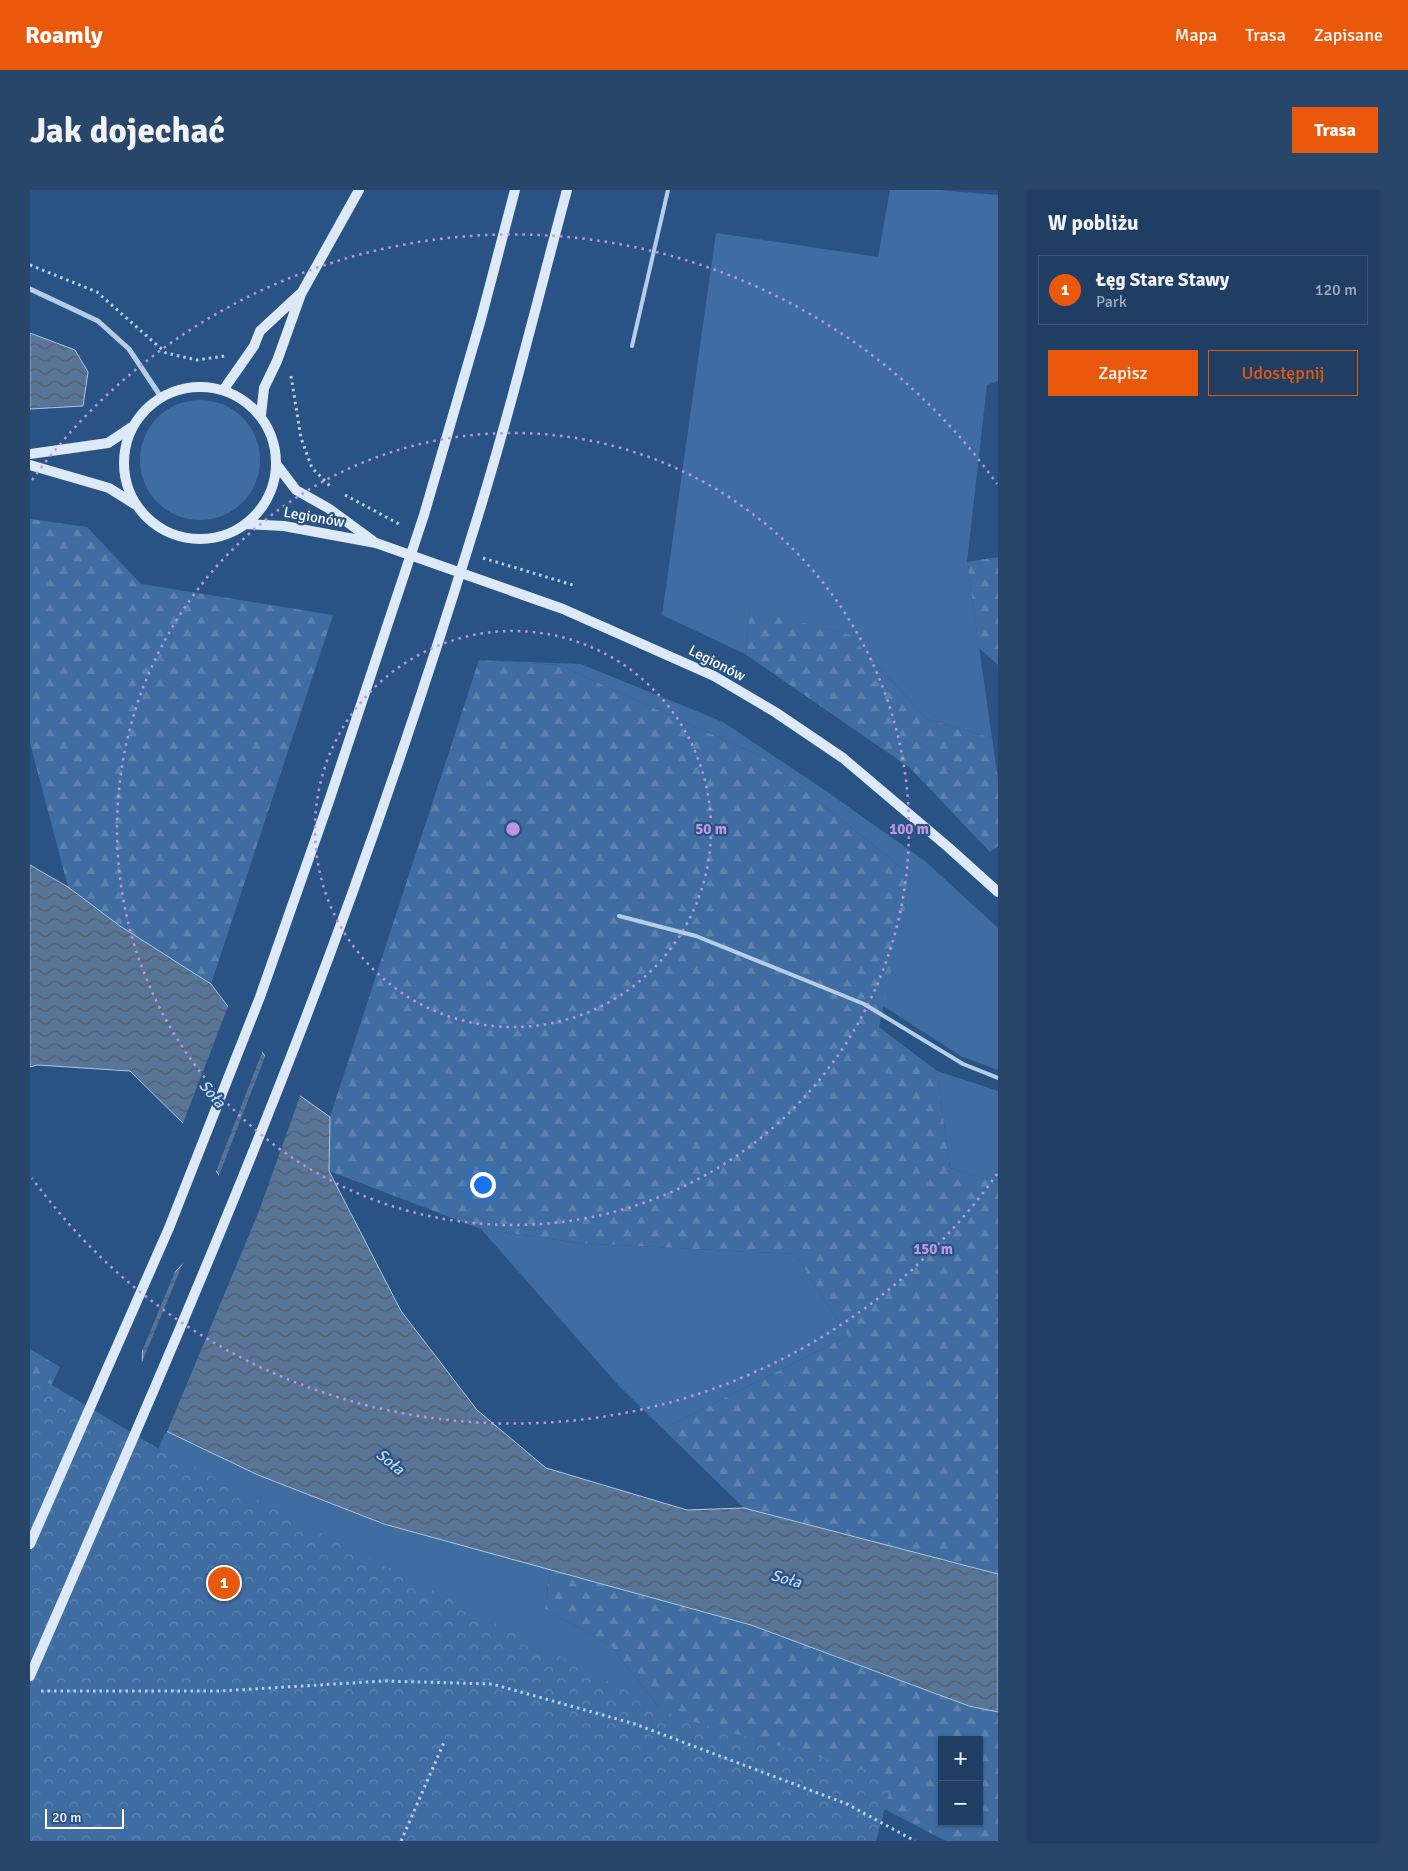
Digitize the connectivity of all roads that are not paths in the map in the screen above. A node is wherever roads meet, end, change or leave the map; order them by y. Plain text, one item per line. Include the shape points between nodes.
1 (359, 190) edge
2 (514, 190) edge
3 (567, 190) edge
4 (668, 190) edge
5 (30, 289) edge
6 (301, 294) junction
7 (632, 346) dead end
8 (224, 389) junction
9 (161, 396) junction
10 (261, 415) junction
11 (132, 427) junction
12 (30, 454) edge
13 (30, 465) edge
14 (277, 466) junction
15 (137, 506) junction
16 (246, 524) junction
17 (376, 543) junction
18 (998, 892) edge
19 (619, 916) dead end
20 (998, 1078) edge
21 (30, 1544) edge
22 (30, 1676) edge

1 - 6 main road
2 - 21 main road via 424,515 260,997 169,1228
3 - 22 main road via 473,533 379,817 299,1036 214,1250
4 - 7 lane
5 - 9 street via 98,321 129,349
6 - 8 main road via 260,331 254,346
6 - 10 main road via 278,361 264,388
8 - 9 main road via 181,388
8 - 10 main road
9 - 11 main road
10 - 14 main road via 270,430
11 - 12 main road via 108,443
11 - 15 main road via 126,442 125,475
13 - 15 main road via 109,488
14 - 16 main road via 268,498
14 - 17 main road, Legionów via 296,490 328,508
15 - 16 main road via 159,527 188,538 218,537
16 - 17 main road, Legionów via 284,526
17 - 18 main road, Legionów via 563,609 714,676 776,712 843,758
19 - 20 lane via 696,936 864,1004 962,1064

